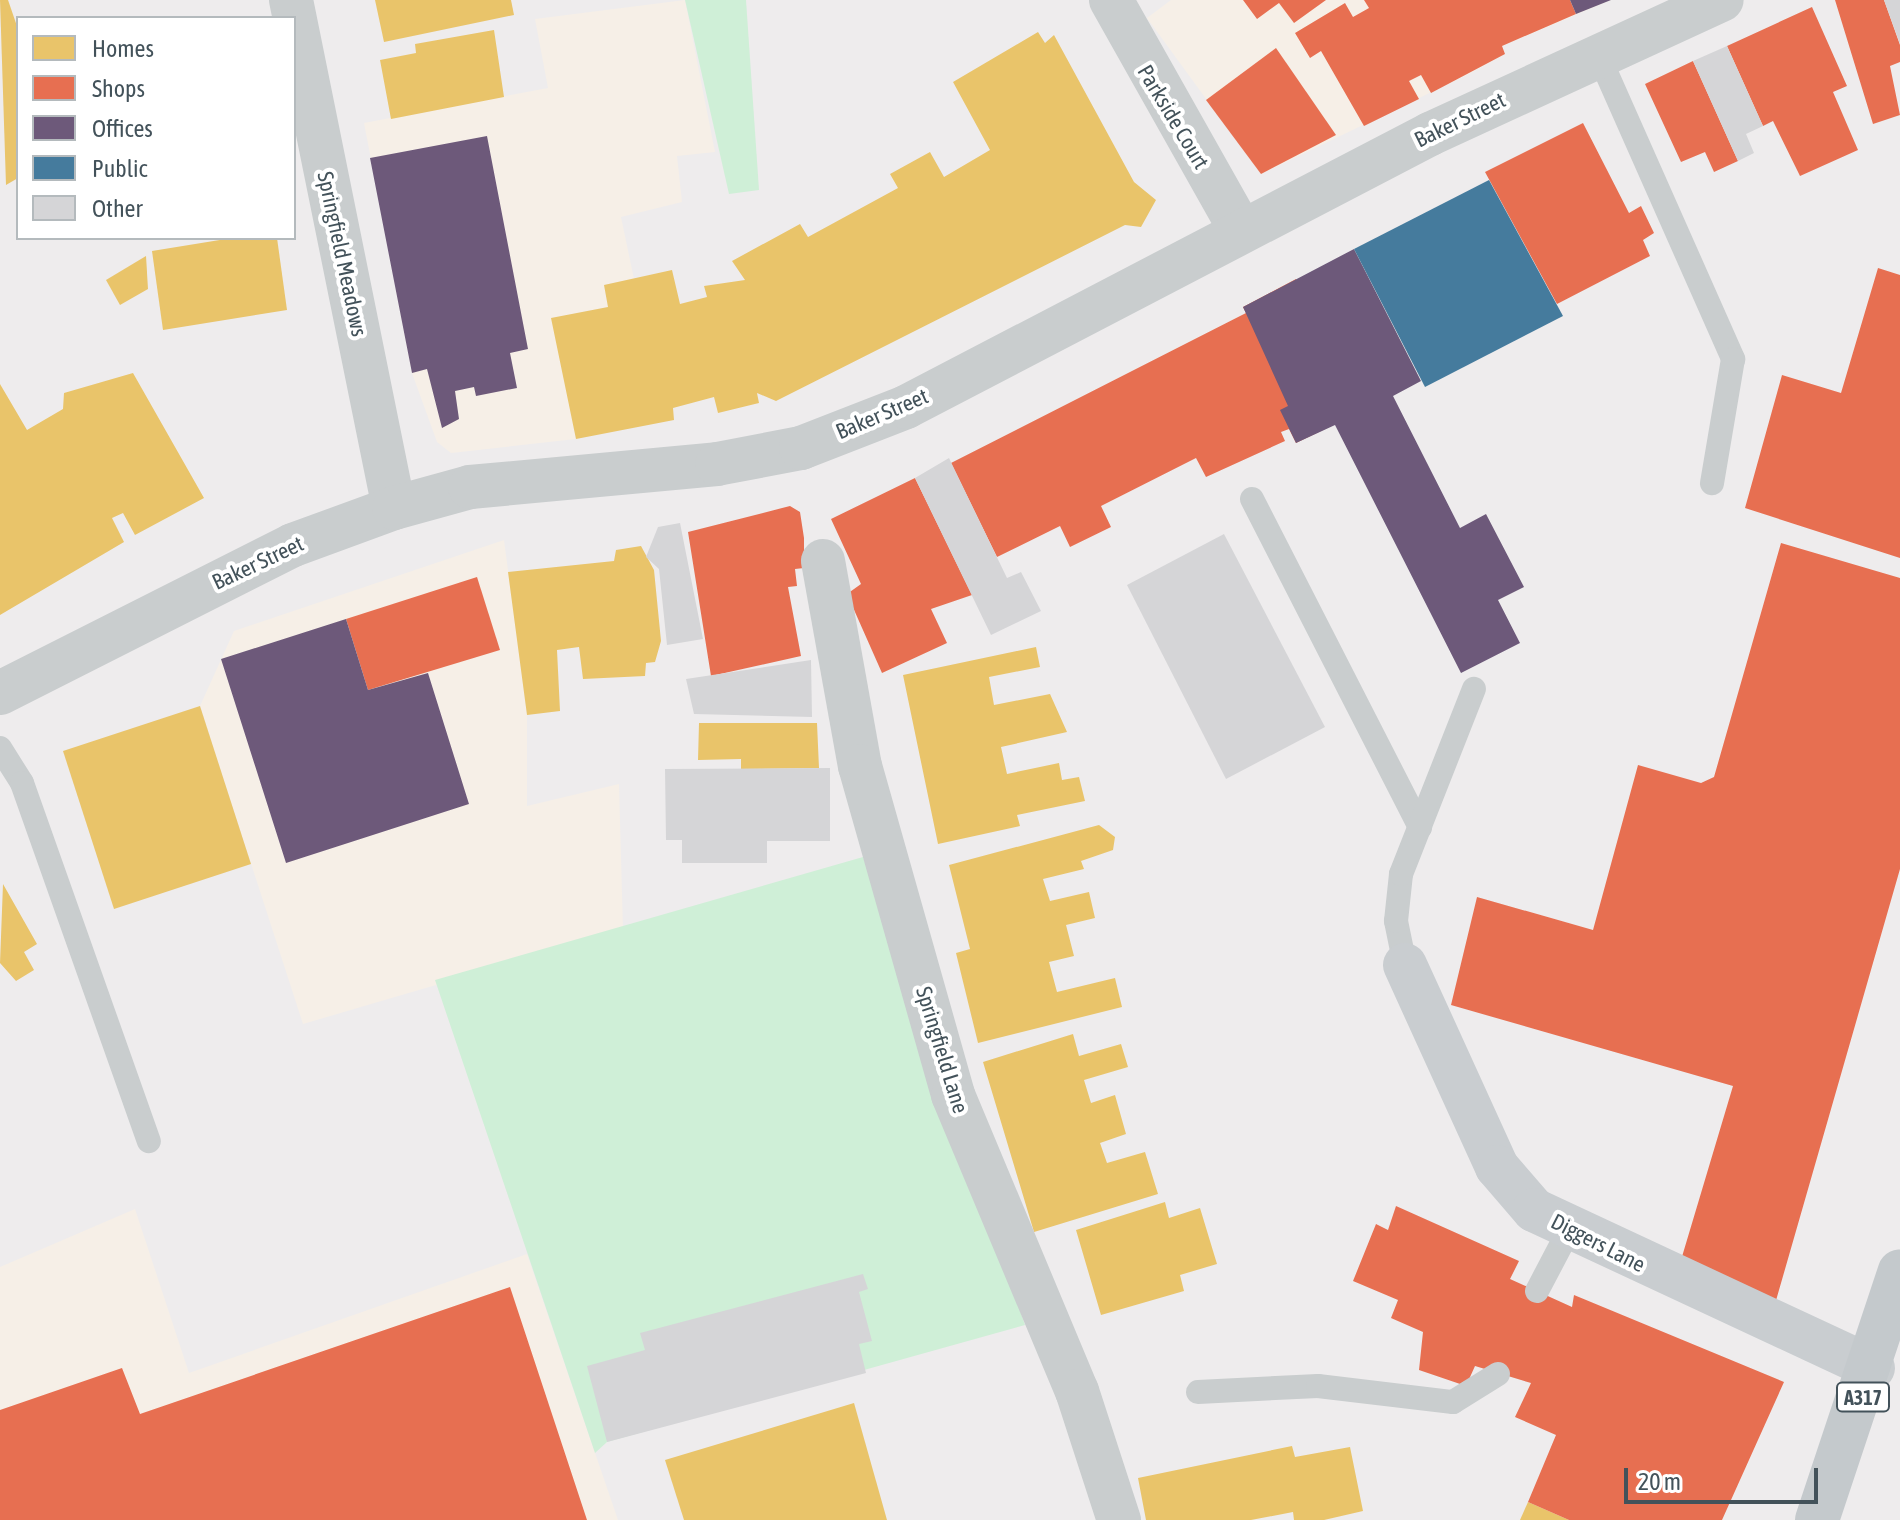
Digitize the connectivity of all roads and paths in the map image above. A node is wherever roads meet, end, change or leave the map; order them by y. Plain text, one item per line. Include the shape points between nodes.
1 (1111, 0) edge
2 (1722, 0) edge
3 (296, 25) edge
4 (1598, 54) junction
5 (1241, 231) junction
6 (1712, 483) dead end
7 (1252, 499) dead end
8 (394, 508) junction
9 (823, 561) dead end
10 (1474, 689) dead end
11 (0, 693) edge
12 (0, 748) edge
13 (1420, 828) junction
14 (1405, 965) joint
15 (149, 1141) dead end
16 (1568, 1232) junction
17 (1900, 1271) edge
18 (1537, 1291) dead end
19 (1873, 1368) junction
20 (1498, 1374) dead end
21 (1198, 1392) dead end
22 (1119, 1520) edge
23 (1817, 1520) edge

1 - 5 street, Parkside Court
2 - 4 street, Baker Street
3 - 8 street, Springfield Meadows
4 - 5 street, Baker Street
4 - 6 lane via 1733,359
5 - 8 street, Baker Street via 906,407 801,448 717,464 470,487
7 - 13 lane
8 - 11 street, Baker Street via 293,545
9 - 22 street, Springfield Lane via 860,766 953,1095 1077,1391
10 - 13 lane
12 - 15 lane via 22,783
13 - 14 lane via 1401,874 1396,921
14 - 16 street, Diggers Lane via 1497,1167 1534,1210
16 - 18 lane
16 - 19 street, Diggers Lane
17 - 19 main road, A317
19 - 23 main road, A317
20 - 21 lane via 1453,1402 1318,1386

